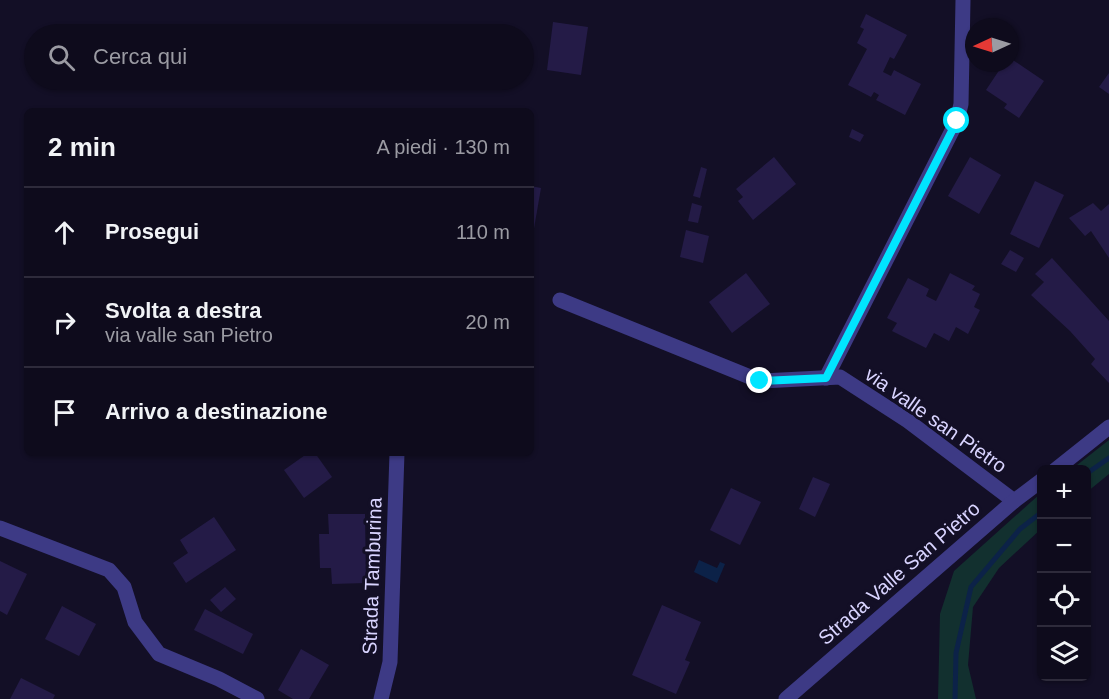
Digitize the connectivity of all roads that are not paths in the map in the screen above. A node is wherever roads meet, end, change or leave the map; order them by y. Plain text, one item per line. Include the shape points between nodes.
1 (963, 0) edge
2 (560, 300) dead end
3 (826, 378) junction
4 (1109, 427) edge
5 (397, 456) edge
6 (1060, 465) edge
7 (1037, 483) edge
8 (1014, 501) junction
9 (0, 528) edge
10 (257, 699) edge
11 (381, 699) edge
12 (786, 699) edge

1 - 3 street via 961,104 957,121
2 - 3 street, via valle san Pietro via 760,381
3 - 8 street, via valle san Pietro via 840,377 908,421
4 - 6 street
5 - 11 street, Strada Tamburina via 390,662
7 - 8 street, Strada Valle San Pietro
8 - 12 street, Strada Valle San Pietro
9 - 10 street via 109,570 124,587 135,622 159,654

